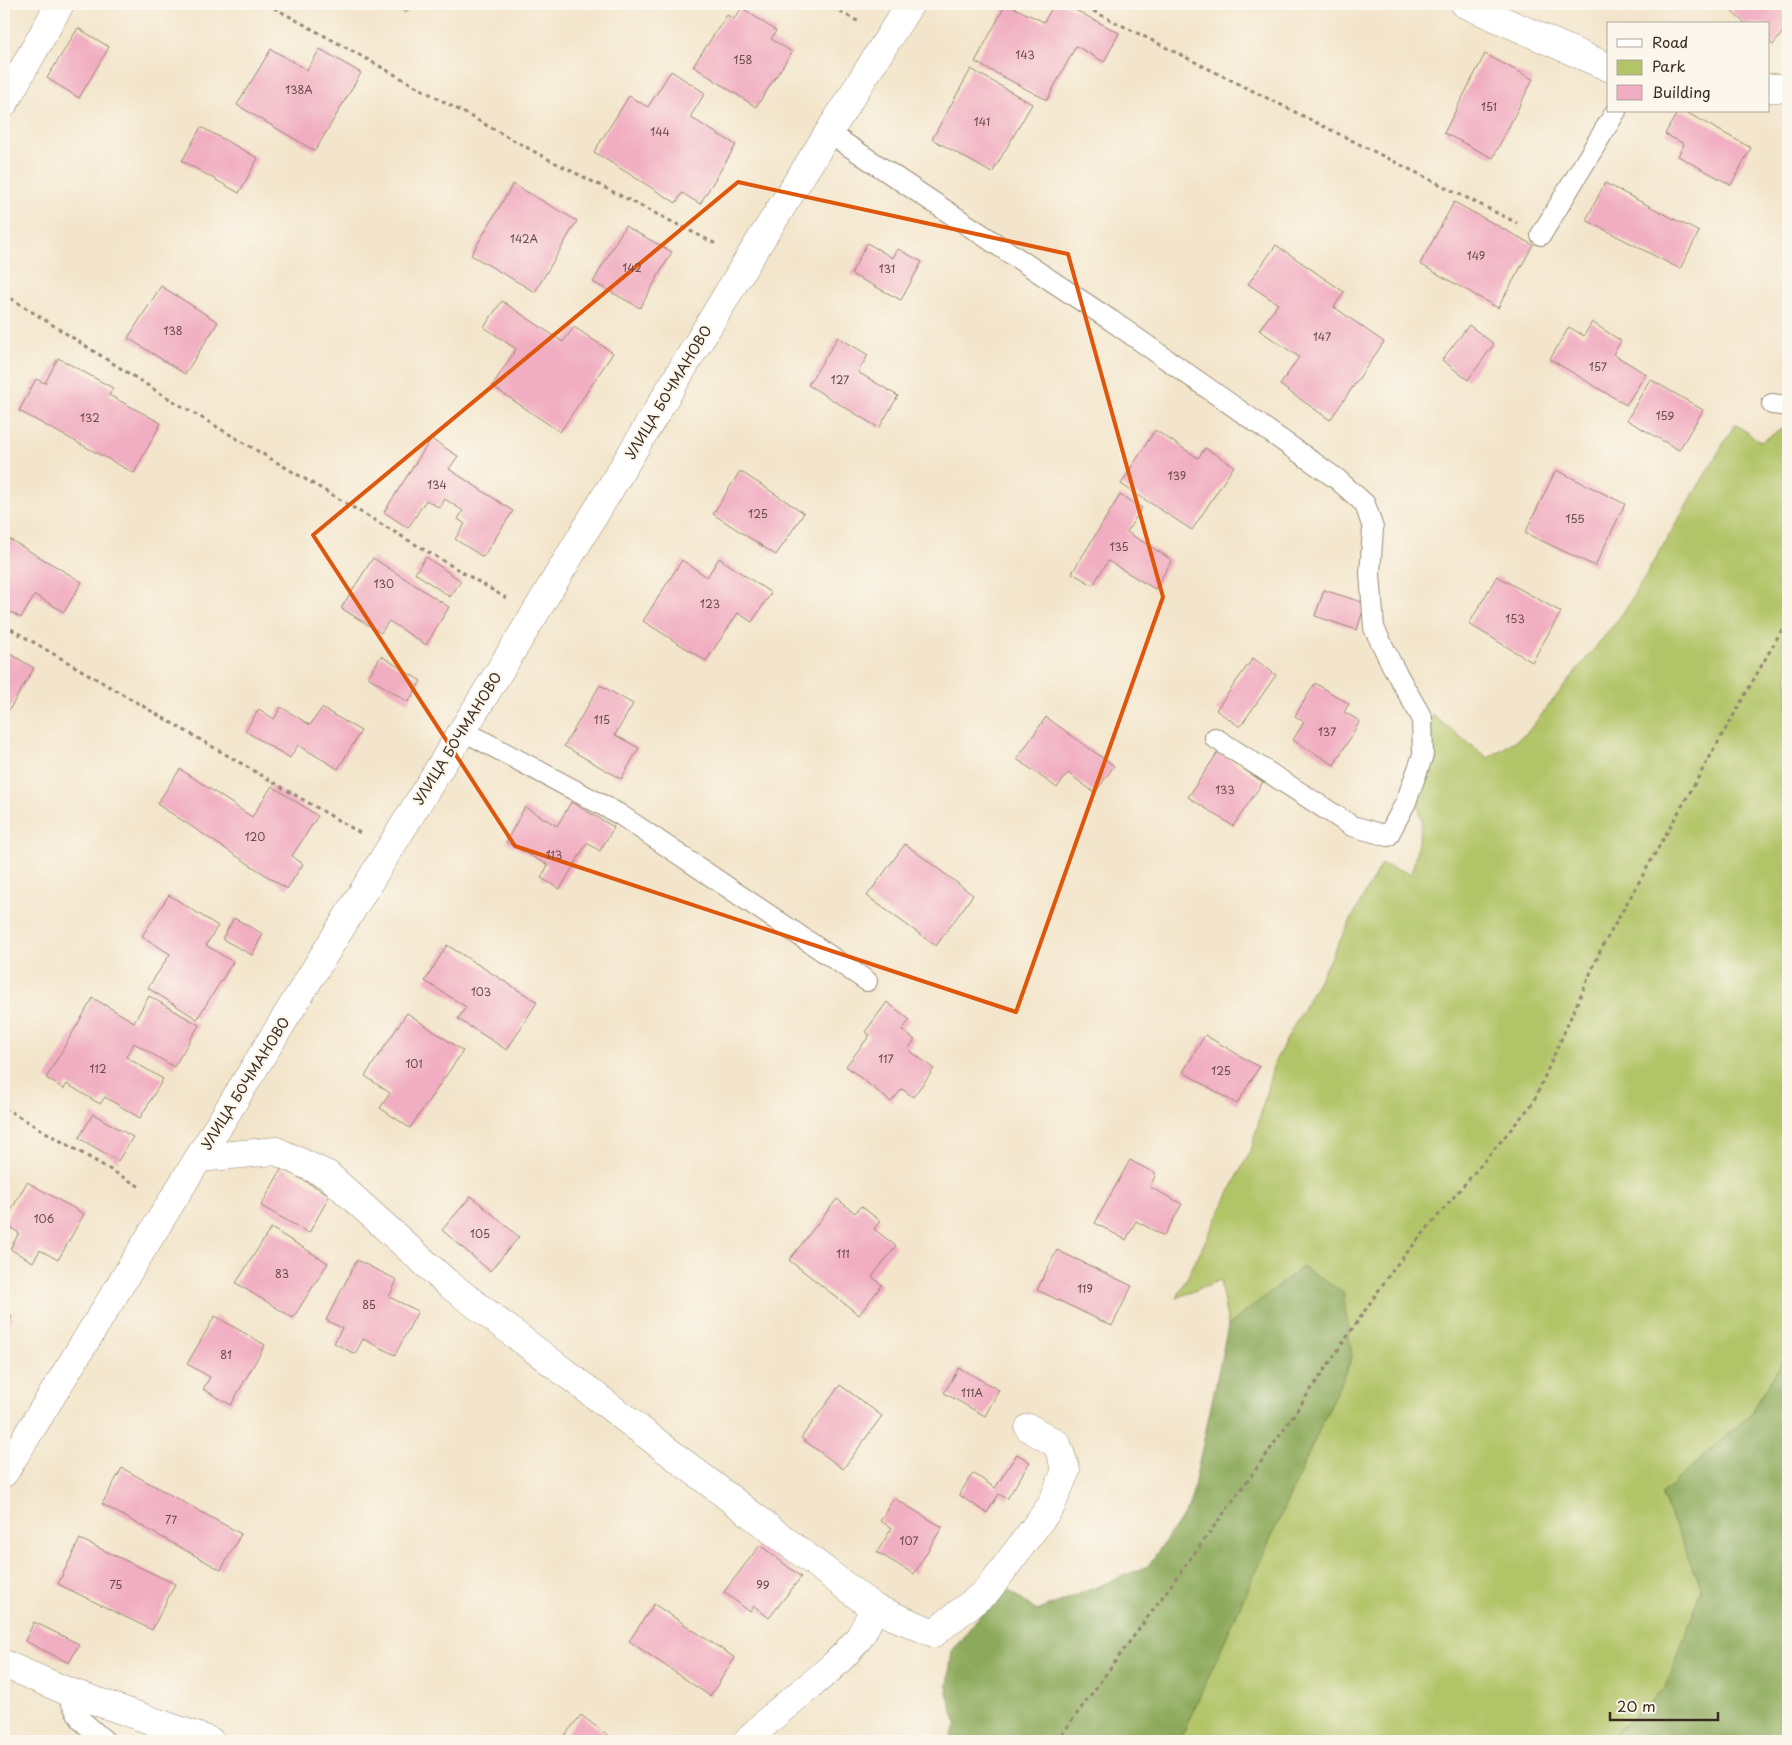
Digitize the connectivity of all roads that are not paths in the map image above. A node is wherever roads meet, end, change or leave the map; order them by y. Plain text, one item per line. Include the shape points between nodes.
1 (60, 4) edge
2 (910, 4) edge
3 (1465, 4) edge
4 (1607, 67) edge
5 (1770, 88) edge
6 (1788, 88) edge
7 (4, 103) edge
8 (1615, 112) edge
9 (829, 133) junction
10 (1541, 235) road end
11 (462, 730) junction
12 (1215, 738) dead end
13 (868, 982) dead end
14 (200, 1158) junction
15 (1029, 1428) dead end
16 (4, 1473) edge
17 (874, 1608) junction
18 (4, 1664) edge
19 (64, 1690) junction
20 (105, 1741) edge
21 (210, 1741) edge
22 (748, 1741) edge

1 - 7 street
2 - 9 street, УЛИЦА БОЧМАНОВО
3 - 4 street
5 - 6 street
8 - 10 lane
9 - 11 street, УЛИЦА БОЧМАНОВО
9 - 12 lane via 1112,321 1315,463 1365,504 1373,528 1370,573 1374,628 1422,718 1423,755 1406,802 1388,836 1352,826
11 - 13 lane via 619,814
11 - 14 street, УЛИЦА БОЧМАНОВО
14 - 16 street, УЛИЦА БОЧМАНОВО
14 - 17 street via 276,1151 328,1175 446,1282
15 - 17 street via 1057,1444 1066,1470 1050,1506 987,1591 934,1633
17 - 22 street via 860,1637 825,1675
18 - 19 street
19 - 20 lane via 82,1721
19 - 21 street

